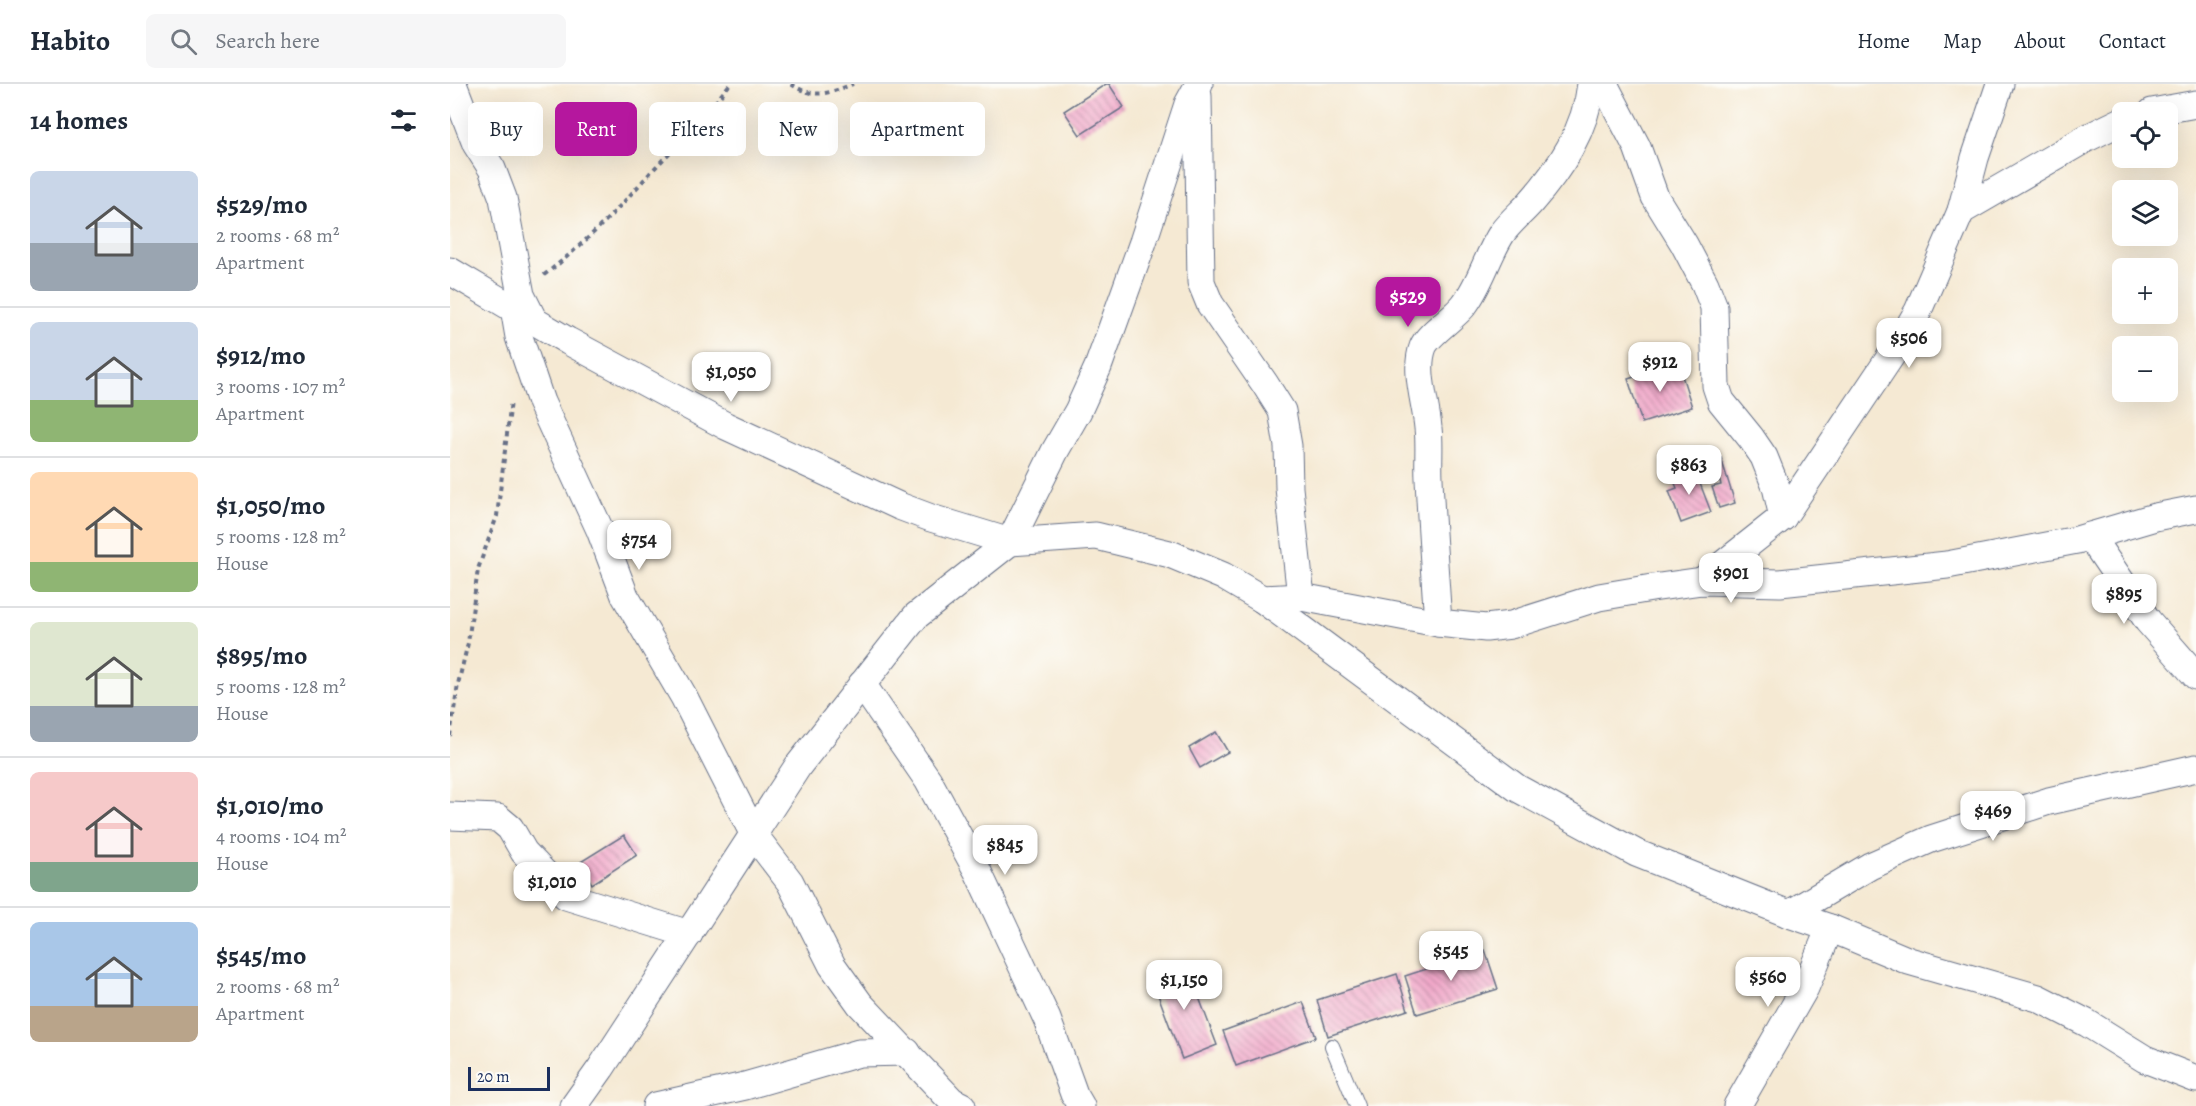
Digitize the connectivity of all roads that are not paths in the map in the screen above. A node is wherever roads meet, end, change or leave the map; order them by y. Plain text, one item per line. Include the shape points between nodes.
1 (453, 84) edge
2 (1591, 84) edge
3 (1604, 84) edge
4 (2000, 84) edge
5 (1191, 90) edge
6 (2196, 104) edge
7 (2178, 107) edge
8 (2112, 126) edge
9 (1961, 211) junction
10 (450, 271) edge
11 (522, 307) junction
12 (2196, 509) edge
13 (1783, 517) junction
14 (2090, 536) junction
15 (1010, 542) junction
16 (1702, 581) junction
17 (1301, 597) junction
18 (1262, 599) junction
19 (1438, 623) junction
20 (2196, 676) edge
21 (862, 684) junction
22 (2196, 768) edge
23 (450, 816) edge
24 (754, 835) junction
25 (1789, 914) junction
26 (1830, 928) junction
27 (689, 934) junction
28 (1332, 1046) dead end
29 (907, 1052) junction
30 (2196, 1079) edge
31 (574, 1106) edge
32 (656, 1106) edge
33 (962, 1106) edge
34 (1081, 1106) edge
35 (1357, 1106) edge
36 (1738, 1106) edge

1 - 11 street via 476,144 492,169 503,198
2 - 19 street via 1589,104 1577,137 1562,162 1504,230 1465,305 1423,345 1420,361 1428,430
3 - 13 street via 1637,147 1655,197 1684,244 1714,307 1716,386 1721,401 1764,457
4 - 9 street
5 - 15 street via 1098,367
5 - 17 street via 1201,282 1210,304 1282,411
6 - 7 street
8 - 9 street
9 - 13 street via 1918,311 1899,344
10 - 11 street
11 - 15 street via 578,346 747,435 899,506
11 - 24 street via 519,338 541,402 600,530 625,596 684,697
12 - 14 street
13 - 16 street
14 - 16 street via 1947,565 1780,583
14 - 20 street via 2148,621
15 - 18 street via 1096,536 1170,554 1223,576
15 - 21 street via 916,616
16 - 19 street via 1599,597 1511,625 1486,628
17 - 18 street
17 - 19 street
18 - 25 street via 1517,788 1636,853
21 - 24 street via 798,766
21 - 34 street via 928,780 978,872 1047,1018
22 - 25 street via 2049,801 1930,838 1870,866
23 - 27 street via 498,818 566,896
24 - 27 street
24 - 29 street via 790,882 832,965 860,1004
25 - 26 street
26 - 30 street via 1909,961 2038,998 2145,1059
26 - 36 street via 1805,988
27 - 31 street
28 - 35 lane
29 - 32 street via 859,1053 745,1086
29 - 33 street via 952,1101

